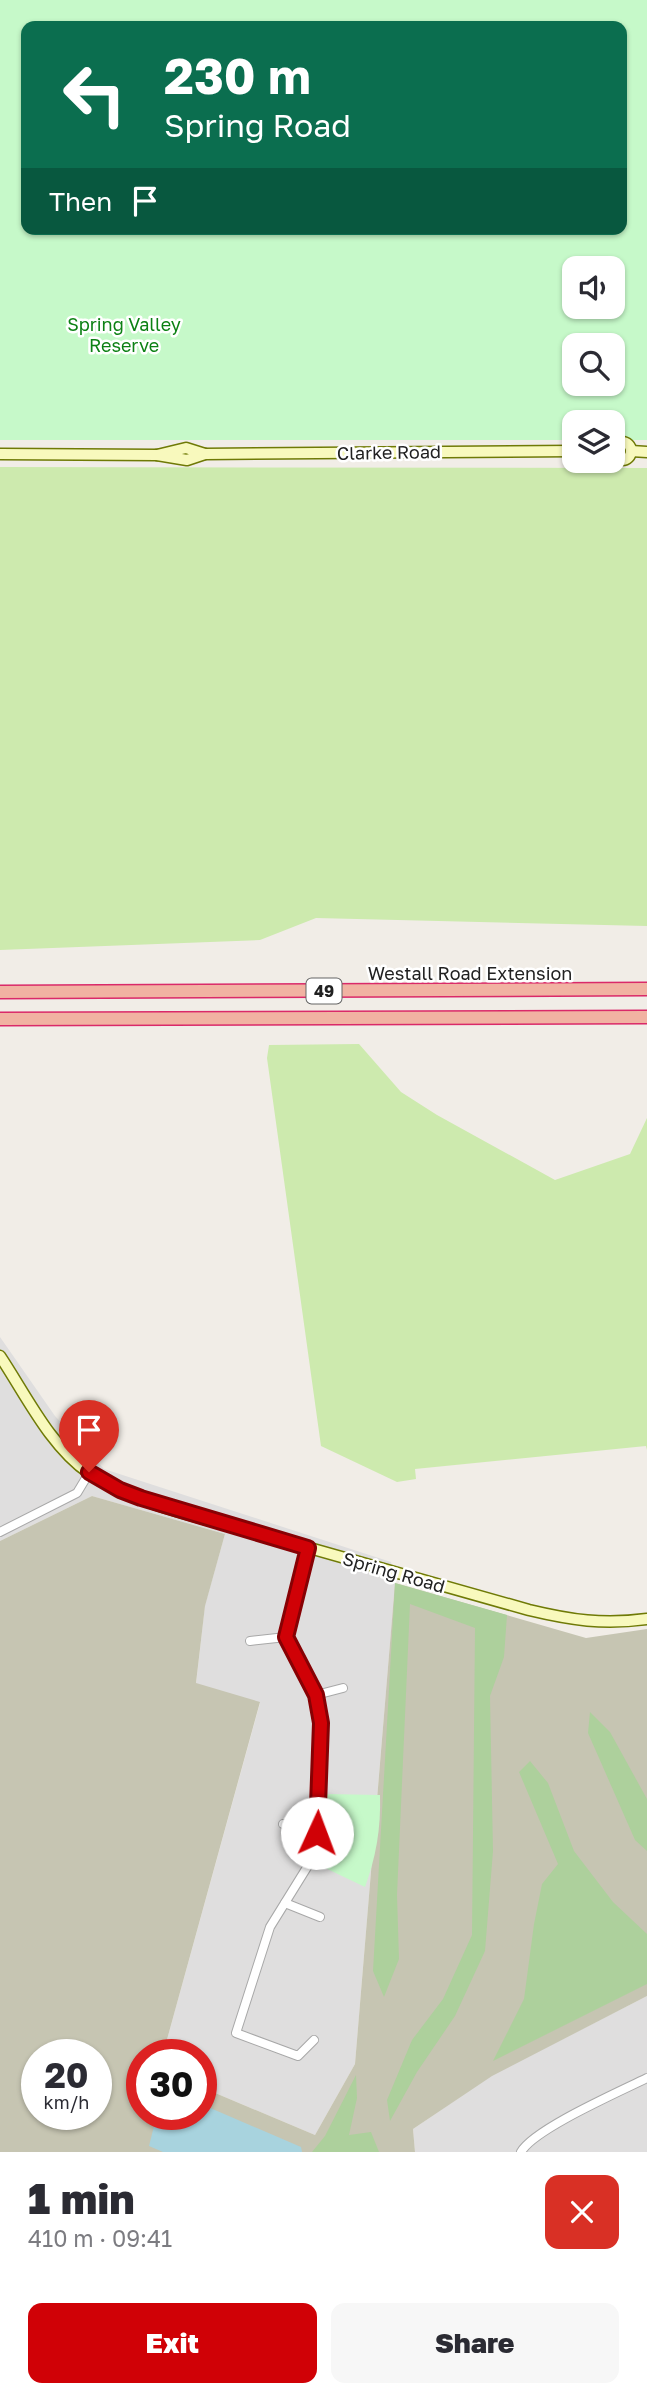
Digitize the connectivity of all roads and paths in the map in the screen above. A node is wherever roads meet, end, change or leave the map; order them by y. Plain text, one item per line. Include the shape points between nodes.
1 (625, 443) edge
2 (562, 451) edge
3 (647, 452) edge
4 (0, 454) edge
5 (647, 989) edge
6 (0, 992) edge
7 (647, 1017) edge
8 (0, 1019) edge
9 (0, 1356) edge
10 (89, 1472) junction
11 (0, 1532) edge
12 (308, 1548) junction
13 (647, 1619) edge
14 (286, 1637) junction
15 (250, 1641) dead end
16 (343, 1688) dead end
17 (316, 1695) junction
18 (283, 1824) dead end
19 (317, 1833) junction
20 (285, 1903) junction
21 (320, 1917) dead end
22 (314, 2040) dead end
23 (647, 2078) edge
24 (521, 2152) edge

1 - 3 main road via 631,451
2 - 4 main road, Clarke Road via 205,454 187,448 157,454
5 - 6 highway, Westall Road Extension / 49
7 - 8 highway, 49
9 - 10 main road, Spring Road via 50,1432
10 - 11 street via 77,1493
10 - 12 main road, Spring Road via 141,1498
12 - 13 main road, Spring Road via 575,1621
12 - 14 street
14 - 15 street
14 - 17 street
16 - 17 street
17 - 19 street via 321,1723
18 - 19 street
19 - 20 street via 314,1856
20 - 21 street
20 - 22 street via 270,1927 236,2033 298,2056
23 - 24 street via 542,2131

